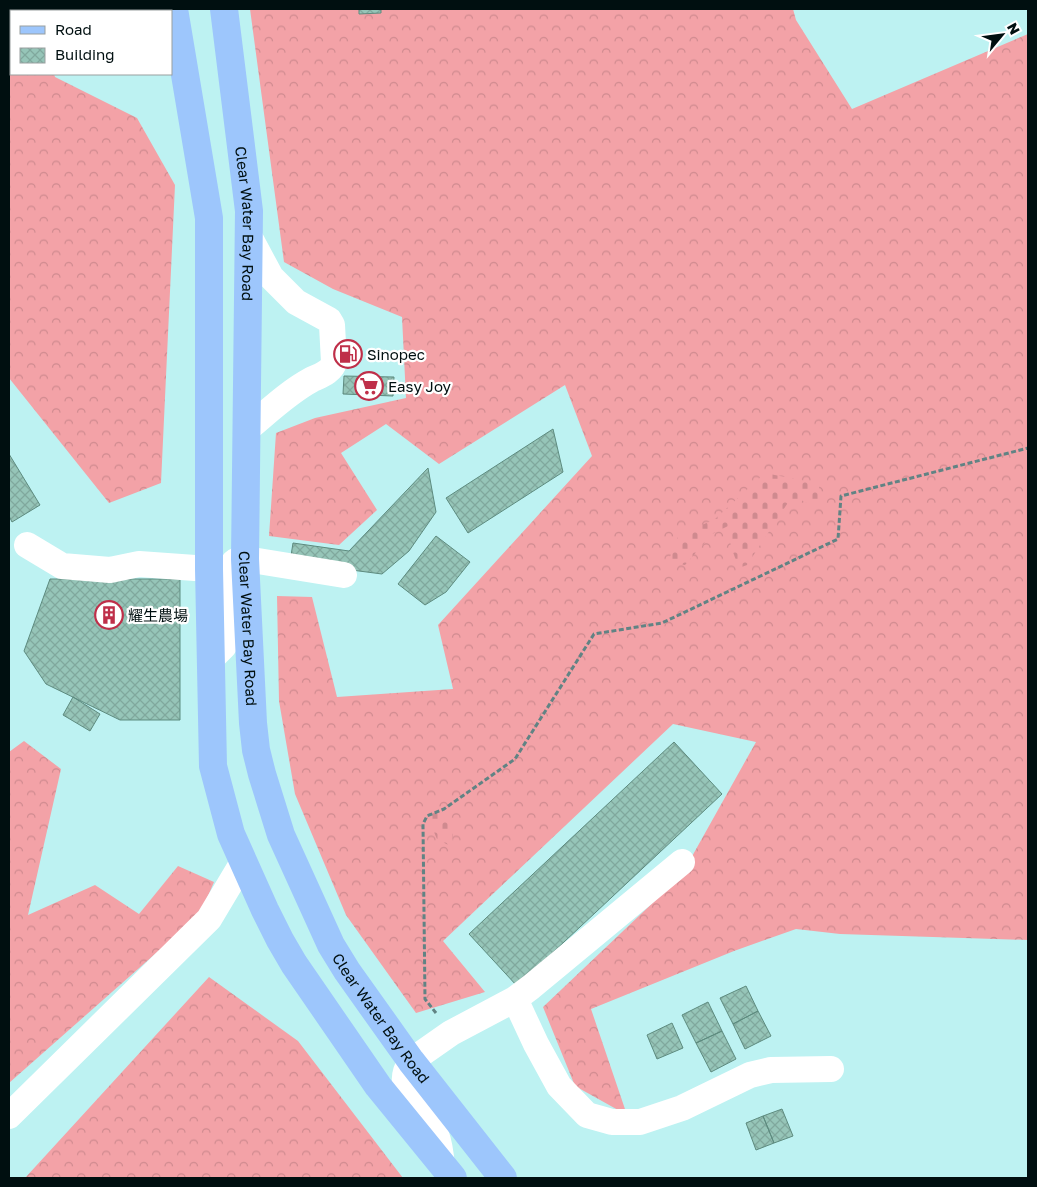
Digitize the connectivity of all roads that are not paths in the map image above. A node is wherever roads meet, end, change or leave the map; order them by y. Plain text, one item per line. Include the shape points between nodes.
1 (174, 9) edge
2 (224, 9) edge
3 (249, 236) junction
4 (246, 430) junction
5 (28, 545) dead end
6 (245, 559) junction
7 (209, 569) junction
8 (344, 575) dead end
9 (211, 659) junction
10 (243, 862) junction
11 (682, 862) dead end
12 (515, 999) junction
13 (410, 1061) junction
14 (831, 1069) dead end
15 (9, 1116) edge
16 (448, 1171) edge
17 (503, 1178) edge

1 - 7 main road via 209,218
2 - 3 main road, Clear Water Bay Road via 249,211
3 - 4 main road, Clear Water Bay Road
3 - 4 street via 271,277 296,302 329,320 334,362 328,371 300,386
4 - 6 main road, Clear Water Bay Road
5 - 7 street via 62,566 110,570 139,564
6 - 8 street
6 - 9 street via 233,561 230,567 233,628 224,646
6 - 13 main road, Clear Water Bay Road via 256,750 281,835 332,946
7 - 9 main road
9 - 10 main road via 213,766 231,834
10 - 15 street via 209,919
10 - 16 main road via 264,910 294,964 378,1086
11 - 12 street
12 - 13 street via 452,1033
12 - 14 street via 559,1086 587,1115 612,1122 640,1122 682,1108 750,1074 771,1070
13 - 16 street via 404,1083 410,1099 434,1130
13 - 17 main road, Clear Water Bay Road

